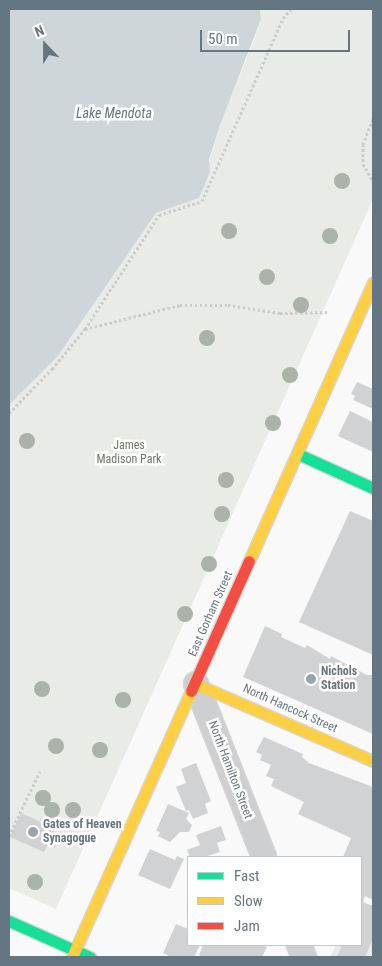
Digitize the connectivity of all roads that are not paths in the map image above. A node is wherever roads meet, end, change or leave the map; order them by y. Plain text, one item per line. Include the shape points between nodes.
1 (373, 282) edge
2 (298, 454) junction
3 (373, 488) edge
4 (196, 684) junction
5 (373, 761) edge
6 (264, 856) edge
7 (9, 921) edge
8 (73, 954) edge
9 (90, 957) edge

1 - 2 main road, East Gorham Street
2 - 3 main road
2 - 4 main road, East Gorham Street
4 - 5 main road, North Hancock Street
4 - 6 street, North Hamilton Street
4 - 8 main road, East Gorham Street
7 - 8 main road
8 - 9 main road

